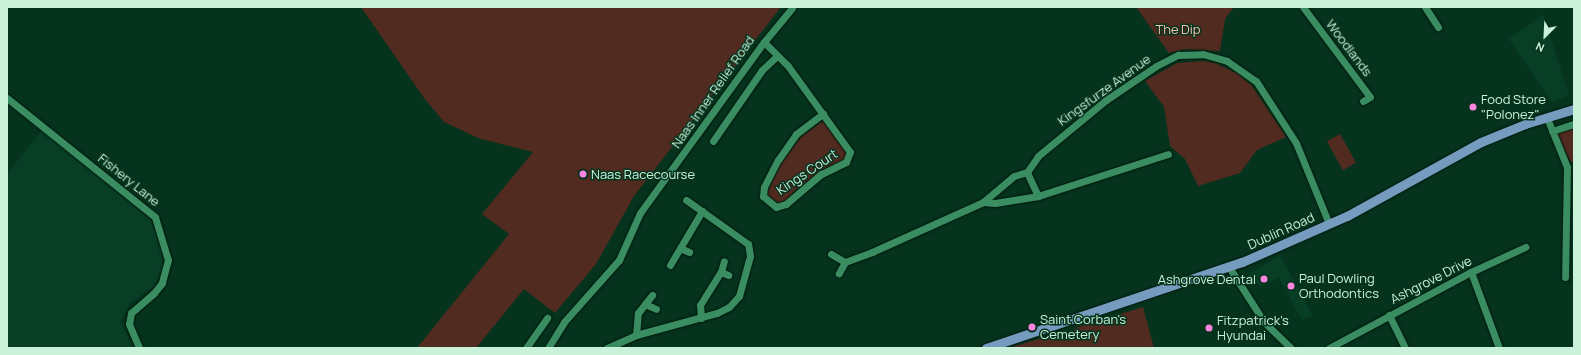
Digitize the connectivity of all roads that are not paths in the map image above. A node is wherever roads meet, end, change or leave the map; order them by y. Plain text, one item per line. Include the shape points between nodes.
1 (1303, 7) edge
2 (1425, 7) edge
3 (792, 8) dead end
4 (1438, 27) dead end
5 (764, 42) junction
6 (778, 56) junction
7 (7, 98) edge
8 (1363, 101) dead end
9 (1574, 109) edge
10 (823, 114) junction
11 (1547, 118) junction
12 (1574, 124) edge
13 (1552, 131) junction
14 (713, 141) dead end
15 (1168, 154) dead end
16 (1571, 166) edge
17 (1027, 172) junction
18 (1038, 196) junction
19 (686, 200) dead end
20 (983, 202) junction
21 (702, 211) junction
22 (1329, 224) junction
23 (1525, 247) dead end
24 (680, 248) junction
25 (689, 252) dead end
26 (831, 254) dead end
27 (724, 261) dead end
28 (845, 262) junction
29 (670, 265) dead end
30 (1229, 267) junction
31 (721, 272) junction
32 (1471, 272) junction
33 (839, 273) dead end
34 (728, 275) dead end
35 (1565, 277) dead end
36 (652, 295) dead end
37 (645, 304) junction
38 (656, 309) dead end
39 (1389, 315) junction
40 (547, 318) dead end
41 (701, 318) junction
42 (636, 335) junction
43 (139, 348) edge
44 (526, 348) edge
45 (548, 348) edge
46 (607, 348) edge
47 (986, 348) edge
48 (1291, 348) edge
49 (1329, 348) edge
50 (1405, 348) edge
51 (1499, 348) edge

1 - 8 street, Woodlands via 1370,97
2 - 4 street
3 - 5 street, Naas Inner Relief Road
5 - 6 street, Kings Court
5 - 45 street, Naas Inner Relief Road via 640,213 619,260 564,322
6 - 10 street, Kings Court
6 - 14 street via 762,70
7 - 43 street, Fishery Lane via 155,217 168,260 162,283 131,313 129,324
9 - 11 main road, Dublin Road
10 - 10 street, Kings Court via 850,152 849,158 821,174 786,204 776,207 763,196 764,187 796,134
11 - 13 street
11 - 22 main road, Dublin Road via 1481,142
12 - 13 street
13 - 16 street
15 - 18 street
16 - 35 street
17 - 18 street
17 - 20 street via 1014,176
17 - 22 street, Kingsfurze Avenue via 1038,156 1106,100 1156,66 1178,55 1202,54 1227,61 1256,81 1296,143
18 - 20 street via 995,203
19 - 21 street
20 - 28 street
21 - 24 street
21 - 41 street via 748,244 750,256 739,296 729,306
22 - 30 main road, Dublin Road
23 - 32 street, Ashgrove Drive
24 - 25 street
24 - 29 street
26 - 28 street
27 - 31 street
28 - 33 street
30 - 47 main road, Dublin Road
30 - 48 street via 1264,322
31 - 34 street
31 - 41 street via 700,305
32 - 39 street, Ashgrove Drive
32 - 51 street
36 - 37 street
37 - 38 street
37 - 42 street via 637,318
39 - 49 street, Ashgrove Drive
39 - 50 street
40 - 44 street via 539,322
41 - 42 street
42 - 46 street

